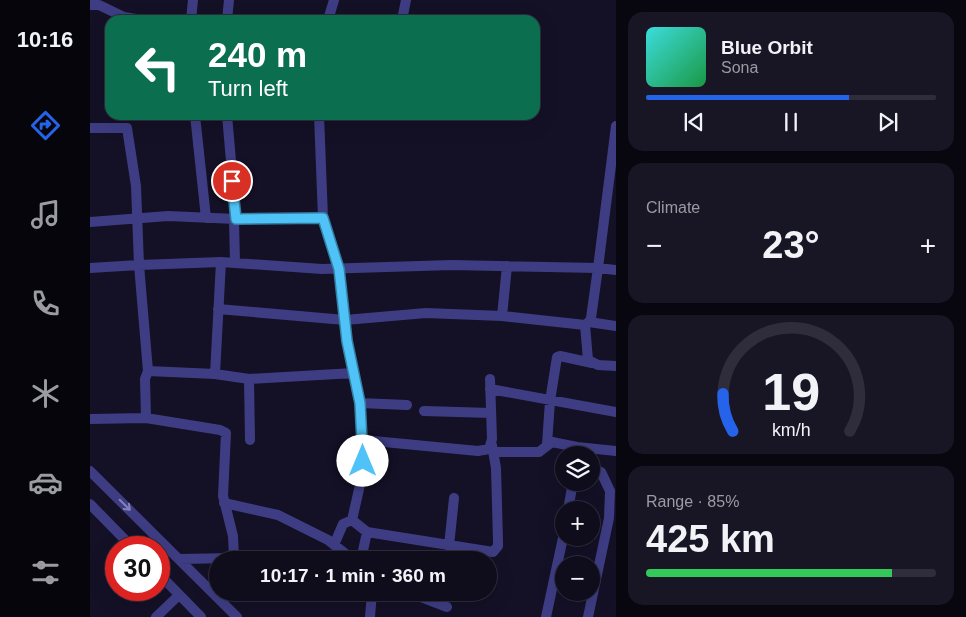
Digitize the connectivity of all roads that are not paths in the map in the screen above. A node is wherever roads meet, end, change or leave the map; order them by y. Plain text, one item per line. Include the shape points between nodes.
1 (193, 0) edge
2 (229, 0) edge
3 (334, 0) edge
4 (406, 0) edge
5 (96, 3) edge
6 (120, 15) edge
7 (192, 15) edge
8 (228, 15) edge
9 (330, 15) edge
10 (403, 15) edge
11 (196, 120) edge
12 (227, 120) edge
13 (319, 120) edge
14 (90, 128) edge
15 (616, 128) edge
16 (613, 164) edge
17 (611, 205) edge
18 (137, 218) junction
19 (206, 218) junction
20 (323, 218) junction
21 (235, 219) junction
22 (90, 222) edge
23 (221, 262) junction
24 (235, 263) junction
25 (139, 265) junction
26 (507, 266) junction
27 (90, 268) edge
28 (598, 268) junction
29 (339, 269) junction
30 (616, 270) edge
31 (218, 309) junction
32 (502, 316) junction
33 (345, 320) junction
34 (587, 324) junction
35 (616, 326) edge
36 (592, 363) junction
37 (616, 366) edge
38 (148, 371) junction
39 (354, 373) junction
40 (215, 374) junction
41 (249, 379) junction
42 (550, 400) junction
43 (360, 403) junction
44 (407, 406) dead end
45 (424, 411) dead end
46 (616, 412) edge
47 (491, 413) junction
48 (146, 418) junction
49 (90, 419) edge
50 (250, 440) dead end
51 (363, 440) junction
52 (547, 444) junction
53 (563, 446) edge
54 (492, 449) junction
55 (600, 451) edge
56 (616, 451) edge
57 (90, 471) edge
58 (600, 472) edge
59 (454, 498) dead end
60 (224, 503) junction
61 (90, 504) edge
62 (352, 520) junction
63 (367, 532) junction
64 (121, 536) edge
65 (334, 545) junction
66 (449, 546) junction
67 (561, 546) edge
68 (342, 551) edge
69 (363, 551) edge
70 (179, 560) junction
71 (170, 585) edge
72 (180, 595) junction
73 (371, 601) edge
74 (431, 601) edge
75 (446, 607) dead end
76 (156, 617) edge
77 (201, 617) edge
78 (237, 617) edge
79 (370, 617) edge
80 (546, 617) edge
81 (588, 617) edge

1 - 7 street
2 - 8 street
3 - 9 street
4 - 10 street
5 - 6 street
11 - 19 street
12 - 21 street
13 - 20 street
14 - 18 street via 127,128 133,158
15 - 16 street
16 - 17 street
17 - 28 street
18 - 19 street
18 - 22 street
18 - 25 street
19 - 21 street
20 - 21 street
20 - 29 street
21 - 24 street
23 - 24 street
23 - 25 street
23 - 31 street
24 - 29 street
25 - 27 street
25 - 38 street
26 - 28 street
26 - 29 street
26 - 32 street
28 - 30 street
28 - 34 street
29 - 33 street
31 - 33 street
31 - 40 street
32 - 33 street via 426,312
32 - 34 street
33 - 39 street
34 - 35 street
34 - 36 street via 586,355
36 - 37 street
36 - 42 street via 557,357
38 - 40 street
38 - 48 street via 145,379
39 - 41 street
39 - 43 street
40 - 41 street
41 - 50 street
42 - 46 street
42 - 47 street via 490,384
42 - 52 street
43 - 44 street
43 - 51 street
45 - 47 street
47 - 54 street
48 - 49 street
48 - 60 street via 226,432
51 - 54 street via 478,451
51 - 62 street via 362,476
52 - 53 street via 552,442
52 - 54 street via 538,452
54 - 66 street via 496,468 498,546 489,552
55 - 56 street
57 -> 70 street
58 - 81 street via 610,490 609,518
59 - 66 street
60 - 65 street via 278,515
60 - 70 street via 233,536 234,558
61 - 64 street
62 - 63 street
62 - 65 street via 343,524
63 - 66 street
63 - 69 street
65 - 68 street
67 - 80 street
70 - 78 street
71 - 72 street
72 - 76 street
72 - 77 street
73 - 79 street
74 - 75 street

